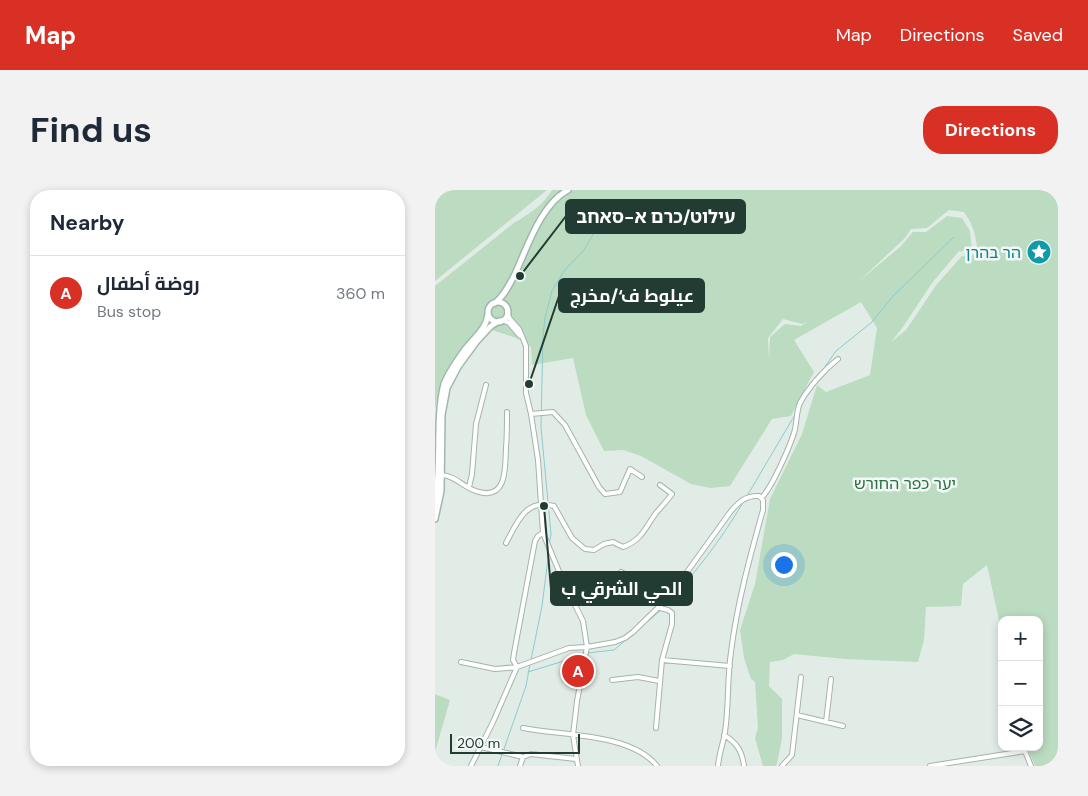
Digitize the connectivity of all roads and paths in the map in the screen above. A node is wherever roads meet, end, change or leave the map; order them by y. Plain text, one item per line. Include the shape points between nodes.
1 (568, 190) edge
2 (509, 285) junction
3 (495, 303) junction
4 (507, 310) junction
5 (488, 313) junction
6 (501, 321) junction
7 (525, 344) junction
8 (837, 359) dead end
9 (486, 385) dead end
10 (507, 412) dead end
11 (531, 414) junction
12 (440, 475) junction
13 (642, 477) dead end
14 (660, 485) dead end
15 (469, 487) junction
16 (761, 498) junction
17 (435, 502) edge
18 (543, 504) junction
19 (435, 519) edge
20 (543, 533) junction
21 (506, 543) dead end
22 (621, 572) dead end
23 (660, 608) junction
24 (587, 647) junction
25 (662, 660) junction
26 (461, 662) dead end
27 (730, 666) junction
28 (517, 667) junction
29 (801, 677) dead end
30 (612, 680) dead end
31 (831, 680) dead end
32 (659, 681) junction
33 (797, 715) junction
34 (826, 722) junction
35 (843, 726) dead end
36 (523, 728) dead end
37 (656, 728) dead end
38 (573, 735) junction
39 (725, 735) junction
40 (481, 747) junction
41 (523, 757) junction
42 (576, 759) junction
43 (471, 766) edge
44 (520, 766) edge
45 (578, 766) edge
46 (657, 766) edge
47 (718, 766) edge
48 (744, 766) edge
49 (782, 766) edge
50 (930, 766) edge
51 (1031, 766) edge

1 - 2 street via 545,213
2 - 3 street
2 - 4 street
3 - 4 street via 501,303
3 - 5 street
4 - 6 street
4 - 7 street
5 - 6 street via 491,318
5 - 12 street via 485,324 465,349 441,391 437,411
6 - 7 street via 512,325
6 - 12 street via 491,326 473,346 447,388 442,415
7 - 11 street via 526,393
8 - 16 street via 824,370 800,404 794,433 777,473
9 - 15 street via 475,430
10 - 15 street via 503,481 488,493
11 - 13 street via 553,412 565,425 605,494 620,492 630,469
11 - 18 street
12 - 15 street via 453,477
12 - 17 street
12 - 19 street via 440,499
14 - 18 street via 672,494 641,536 623,547 613,542 594,550 585,549 572,538 555,506
16 - 23 street via 752,496 740,500
16 - 27 street via 763,510 740,605
18 - 20 street
18 - 21 street via 525,512
20 - 24 street via 583,621
20 - 28 street via 535,541 514,653
22 - 23 street via 649,582
23 - 24 street via 625,638
23 - 25 street via 672,613 673,618
24 - 28 street via 569,648
24 - 38 street
25 - 27 street
25 - 32 street
26 - 28 street via 495,668
27 - 39 street
28 - 40 street
29 - 33 street
30 - 32 street via 639,677
31 - 34 street
32 - 37 street
33 - 34 street
33 - 49 street via 792,755
34 - 35 street
36 - 38 street
38 - 42 street
38 - 46 street via 620,743 647,756
39 - 47 street
39 - 48 street via 741,750
40 - 41 street
40 - 43 street
41 - 42 street via 531,754
41 - 44 street
42 - 45 street
50 - 51 street via 1025,751

